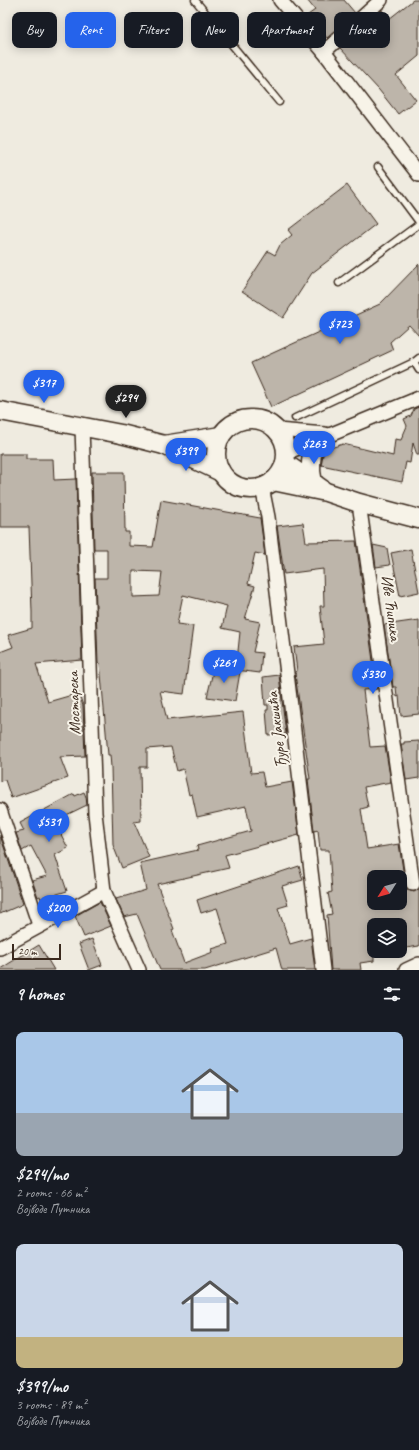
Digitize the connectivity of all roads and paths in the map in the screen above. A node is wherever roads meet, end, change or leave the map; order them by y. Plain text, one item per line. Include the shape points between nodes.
1 (195, 0) edge
2 (280, 0) edge
3 (381, 0) edge
4 (324, 52) junction
5 (279, 102) dead end
6 (378, 167) dead end
7 (419, 175) edge
8 (419, 223) edge
9 (340, 283) dead end
10 (417, 360) edge
11 (419, 370) edge
12 (419, 398) edge
13 (0, 411) edge
14 (295, 418) dead end
15 (82, 427) junction
16 (277, 430) junction
17 (221, 436) junction
18 (321, 437) junction
19 (164, 445) junction
20 (286, 458) junction
21 (222, 472) junction
22 (267, 484) junction
23 (319, 487) junction
24 (359, 503) junction
25 (419, 518) edge
26 (0, 810) edge
27 (413, 884) dead end
28 (104, 891) junction
29 (39, 925) junction
30 (0, 948) edge
31 (419, 964) edge
32 (139, 970) edge
33 (323, 970) edge
34 (406, 970) edge

1 - 5 lane
2 - 4 street
3 - 4 street
4 - 7 street
6 - 8 lane
8 - 9 lane
10 - 11 lane
10 - 14 lane
12 - 18 street
13 - 15 street
15 - 19 street
15 - 28 street, Мостарска via 95,813
16 - 17 street via 258,419 247,419 228,427
16 - 18 street
16 - 20 street via 285,443
17 - 19 street
17 - 21 street via 217,454
18 - 20 street
18 - 23 street via 310,461 310,472
19 - 21 street
20 - 22 street via 278,476
20 - 23 street
21 - 22 street via 229,481 239,486 251,489
22 - 23 street
22 - 33 street, Ђуре Јакшића via 269,525
23 - 24 street
24 - 25 street
24 - 27 street, Иве Ћипика
26 - 29 street
28 - 29 street
28 - 32 street, Мостарска
29 - 30 street
31 - 34 street

